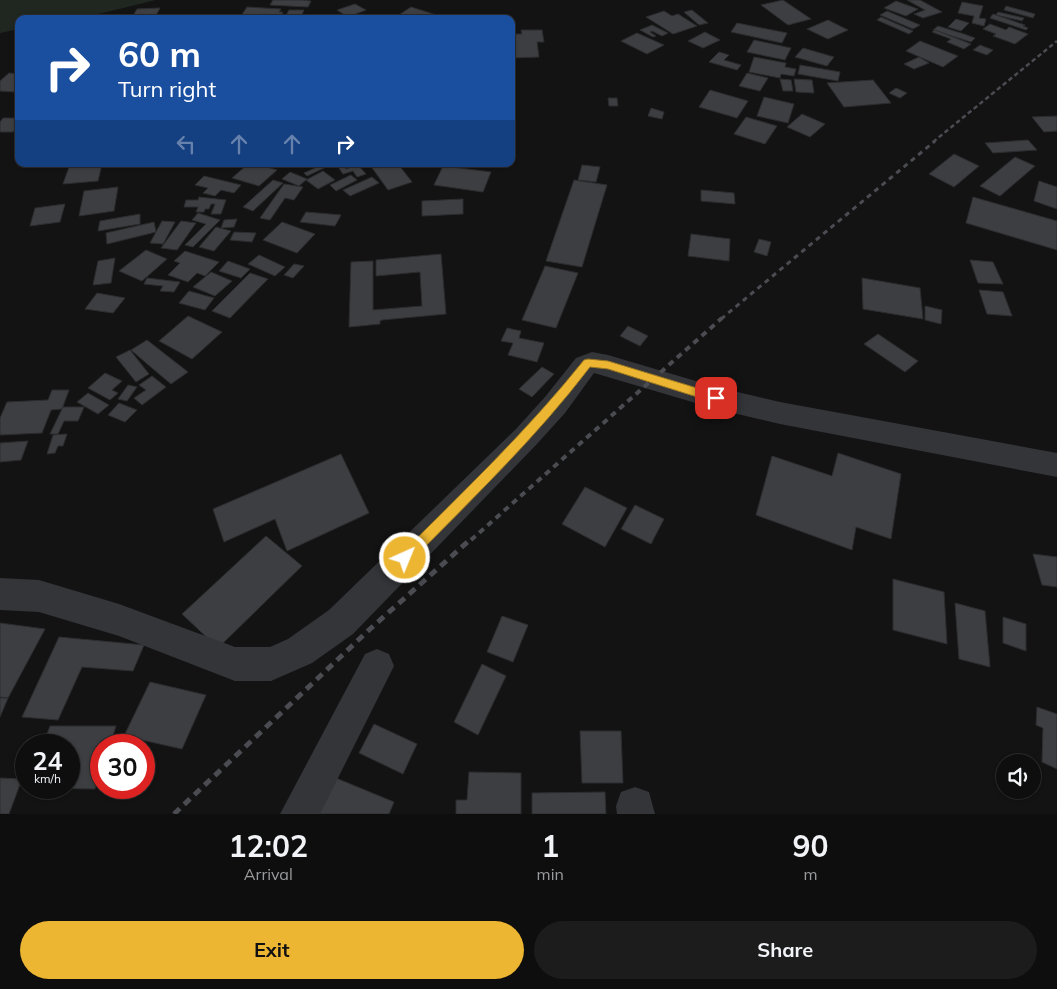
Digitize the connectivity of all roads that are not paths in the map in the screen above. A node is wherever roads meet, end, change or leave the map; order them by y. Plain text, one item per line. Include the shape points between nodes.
1 (1057, 465) edge
2 (0, 594) edge
3 (377, 666) dead end
4 (299, 814) edge

1 - 2 street via 780,413 716,398 608,365 588,363 526,437 341,622 300,651 271,664 235,664 119,620 40,596
3 - 4 street

